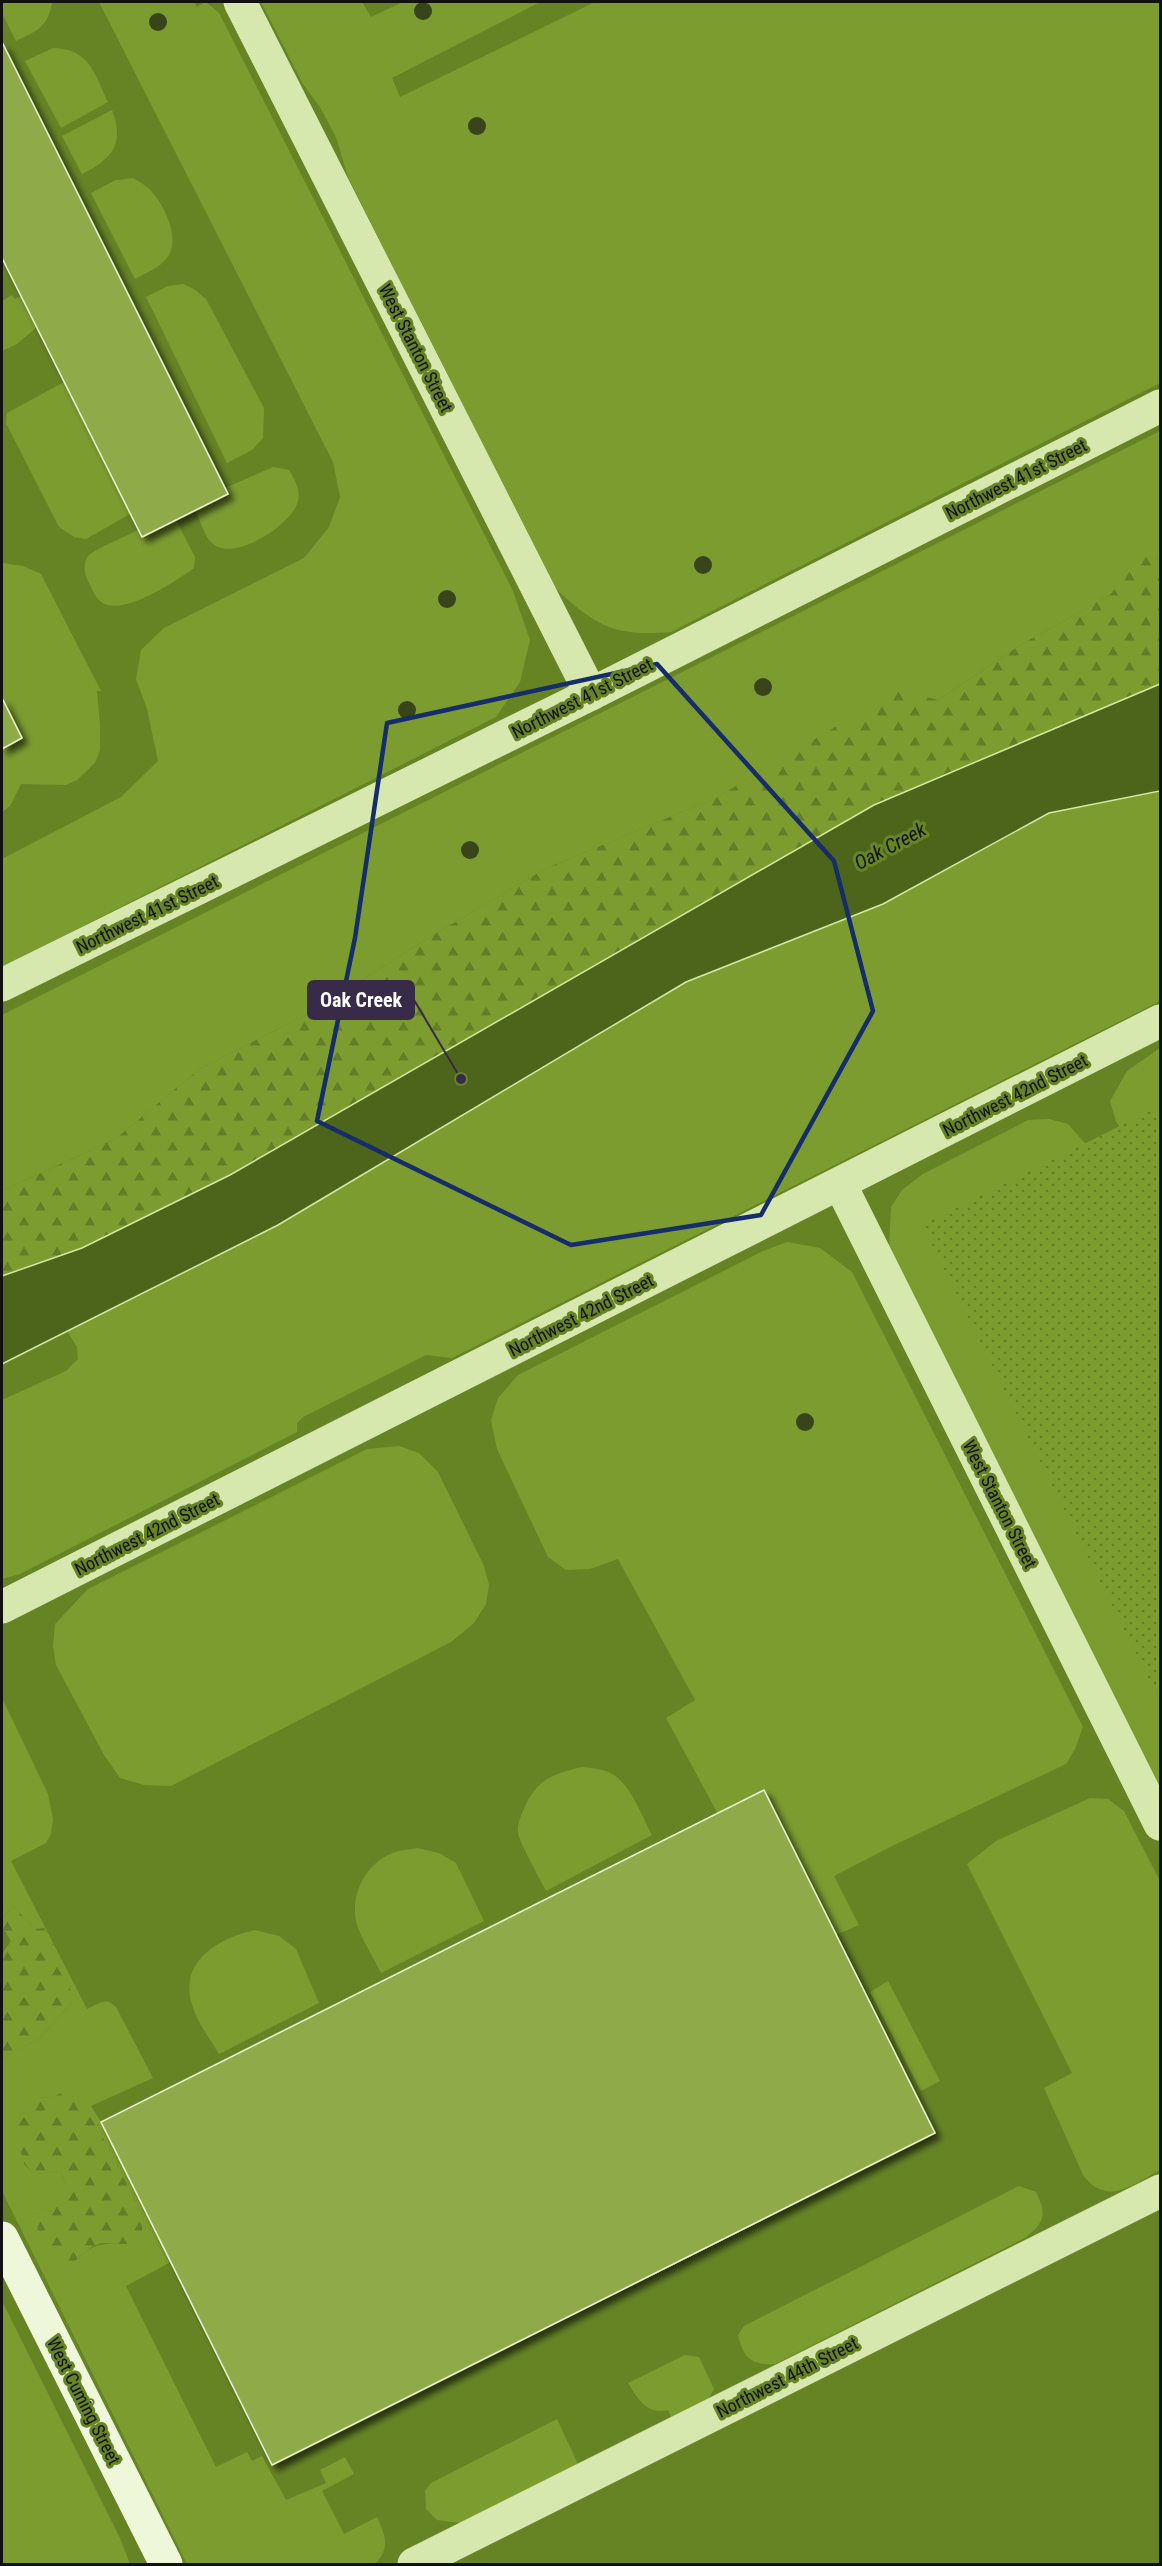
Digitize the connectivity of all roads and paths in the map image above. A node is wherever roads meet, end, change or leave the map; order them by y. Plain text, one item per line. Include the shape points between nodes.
1 (240, 2) edge
2 (1161, 406) edge
3 (591, 694) junction
4 (2, 985) edge
5 (1161, 1022) edge
6 (840, 1184) junction
7 (2, 1607) edge
8 (1161, 1824) edge
9 (1161, 2191) edge
10 (2, 2238) edge
11 (166, 2565) edge
12 (414, 2565) edge

1 - 3 street, West Stanton Street
2 - 3 street, Northwest 41st Street
3 - 4 street, Northwest 41st Street
5 - 6 street, Northwest 42nd Street
6 - 7 street, Northwest 42nd Street
6 - 8 street, West Stanton Street
9 - 12 street, Northwest 44th Street
10 - 11 street, West Cuming Street

